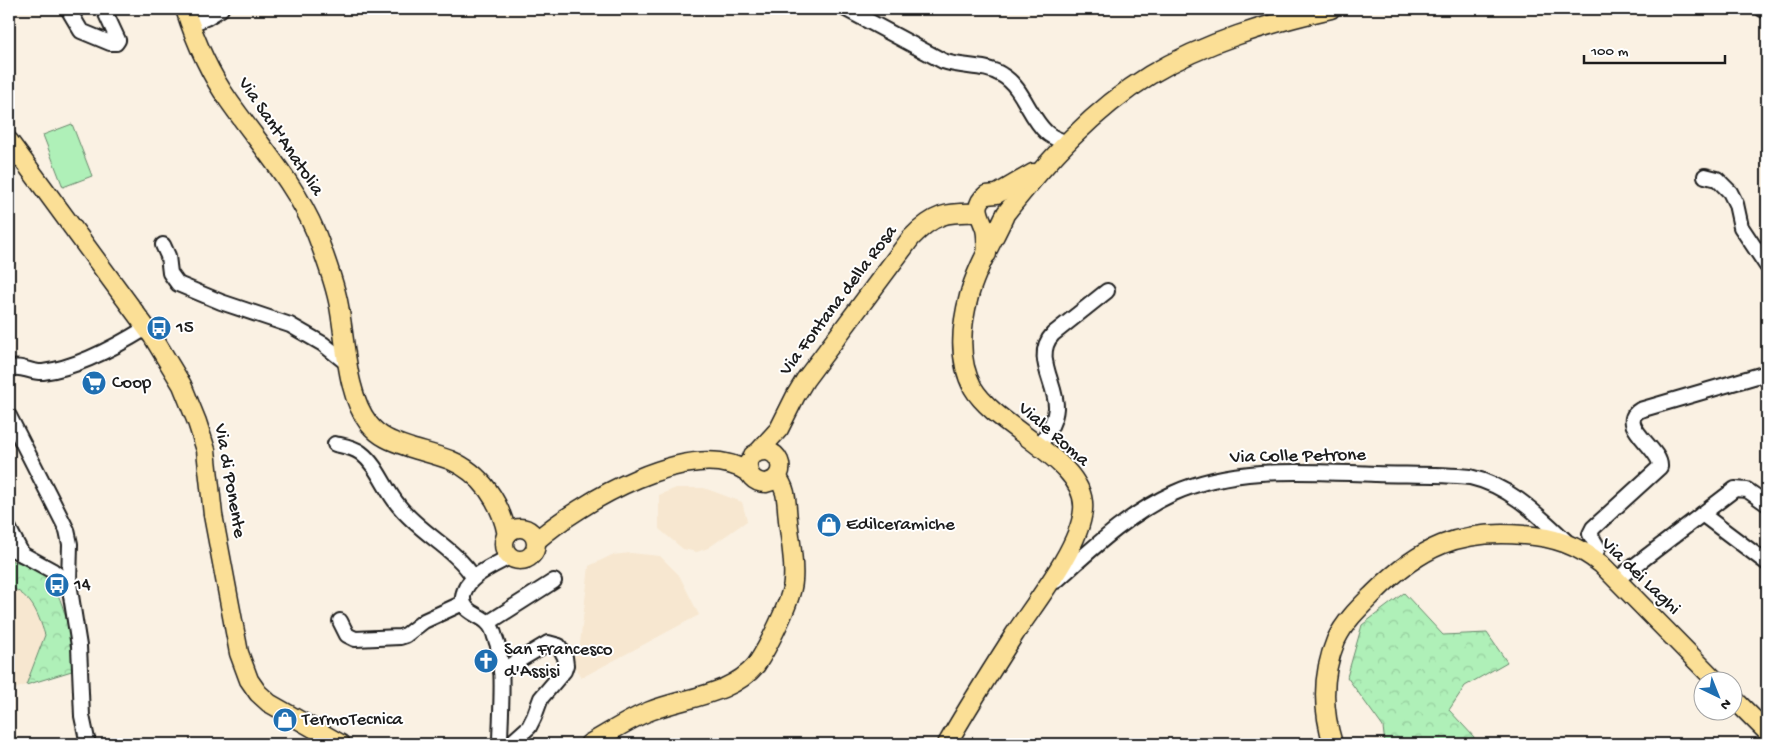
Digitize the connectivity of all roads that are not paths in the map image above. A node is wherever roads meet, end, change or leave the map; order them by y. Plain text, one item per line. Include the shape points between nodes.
1 (68, 9) edge
2 (221, 9) edge
3 (846, 9) edge
4 (1331, 9) edge
5 (1762, 9) edge
6 (1767, 11) edge
7 (106, 14) dead end
8 (188, 16) edge
9 (9, 140) edge
10 (1067, 143) junction
11 (1048, 164) junction
12 (1705, 176) dead end
13 (991, 195) junction
14 (943, 214) junction
15 (979, 215) junction
16 (1005, 215) junction
17 (163, 245) dead end
18 (987, 254) junction
19 (1767, 266) edge
20 (1106, 291) dead end
21 (146, 328) junction
22 (348, 364) junction
23 (9, 369) edge
24 (1767, 373) edge
25 (9, 416) edge
26 (779, 429) junction
27 (335, 444) dead end
28 (1039, 447) junction
29 (753, 461) junction
30 (774, 474) junction
31 (1767, 504) edge
32 (1702, 514) junction
33 (9, 529) edge
34 (519, 542) junction
35 (1567, 542) junction
36 (9, 547) edge
37 (22, 554) junction
38 (1593, 558) junction
39 (1767, 563) edge
40 (69, 578) junction
41 (474, 578) junction
42 (1616, 580) junction
43 (554, 582) dead end
44 (1044, 591) junction
45 (463, 603) junction
46 (340, 621) dead end
47 (488, 623) junction
48 (1705, 670) edge
49 (501, 672) junction
50 (1744, 709) edge
51 (1767, 732) edge
52 (88, 744) edge
53 (342, 744) edge
54 (500, 744) edge
55 (510, 744) edge
56 (589, 744) edge
57 (947, 744) edge
58 (1333, 744) edge

1 - 7 street via 81,31 116,43 118,40
2 - 8 street, Via Sant'Anatolia via 206,18
3 - 10 street via 943,61 1002,74 1012,83 1043,129
4 - 10 main road, Viale Roma via 1248,32 1176,61 1121,95
5 - 6 street
8 - 22 main road, Via Sant'Anatolia via 220,88 284,174 313,226 336,292
9 - 21 main road, Via di Ponente
10 - 11 main road, Viale Roma
11 - 13 main road, Viale Roma
11 - 16 main road, Viale Roma
12 - 19 street via 1717,179 1730,192 1741,227
13 - 14 main road, Via Fontana della Rosa via 964,202
13 - 15 main road via 979,203
13 - 16 main road via 1004,199
14 - 15 main road
14 - 26 main road, Via Fontana della Rosa via 921,228 898,254 802,385
15 - 16 main road via 992,223
15 - 18 main road via 985,230
16 - 18 main road, Viale Roma
17 - 22 street via 170,273 178,284 290,325 323,344
18 - 28 main road, Viale Roma via 977,273 965,313 962,347 967,373 980,398
20 - 28 street via 1053,334 1046,345 1046,365 1056,408 1052,424
21 - 23 street via 92,356 62,367 43,372 16,367
21 - 53 main road, Via di Ponente via 177,375 203,441 213,515 244,670 265,700
22 - 34 main road, Via Sant'Anatolia via 359,408 374,430 387,440 463,467 496,501
24 - 38 street via 1635,414 1632,420 1634,428 1658,458 1660,467 1593,528 1590,534 1598,548
25 - 40 street via 68,530
26 - 29 main road, Via Fontana della Rosa
26 - 30 main road, Via Fontana della Rosa
27 - 41 street via 365,456 406,515 460,559
28 - 44 main road, Viale Roma via 1074,478 1084,505 1075,538
29 - 30 main road via 756,481
29 - 30 main road via 770,451 774,454
29 - 34 main road via 741,468 722,462 689,464 658,471 599,497
30 - 56 main road via 778,494 788,514 794,574 788,601 761,657 740,680 643,714
31 - 32 street via 1747,490 1738,489
32 - 39 street
32 - 42 street
33 - 37 street
34 - 41 street
35 - 38 main road, Via dei Laghi
35 - 44 street, Via Colle Petrone via 1516,498 1492,484 1470,477 1306,472 1236,475 1200,482 1148,506 1114,530
35 - 58 main road, Via dei Laghi via 1494,533 1460,538 1436,546 1386,582 1349,620 1333,648 1324,697
36 - 37 street
37 - 40 street
38 - 42 main road, Via dei Laghi
40 - 52 street via 79,646 82,716
41 - 45 street via 465,590
42 - 48 main road, Via dei Laghi
43 - 47 street
44 - 57 main road, Viale Roma
45 - 46 street via 424,621 400,637 355,639 348,635
45 - 47 street
47 - 49 street via 498,645
49 - 54 street
49 - 55 street via 548,643 559,646 565,657 564,671 541,698 531,724
50 - 51 main road

